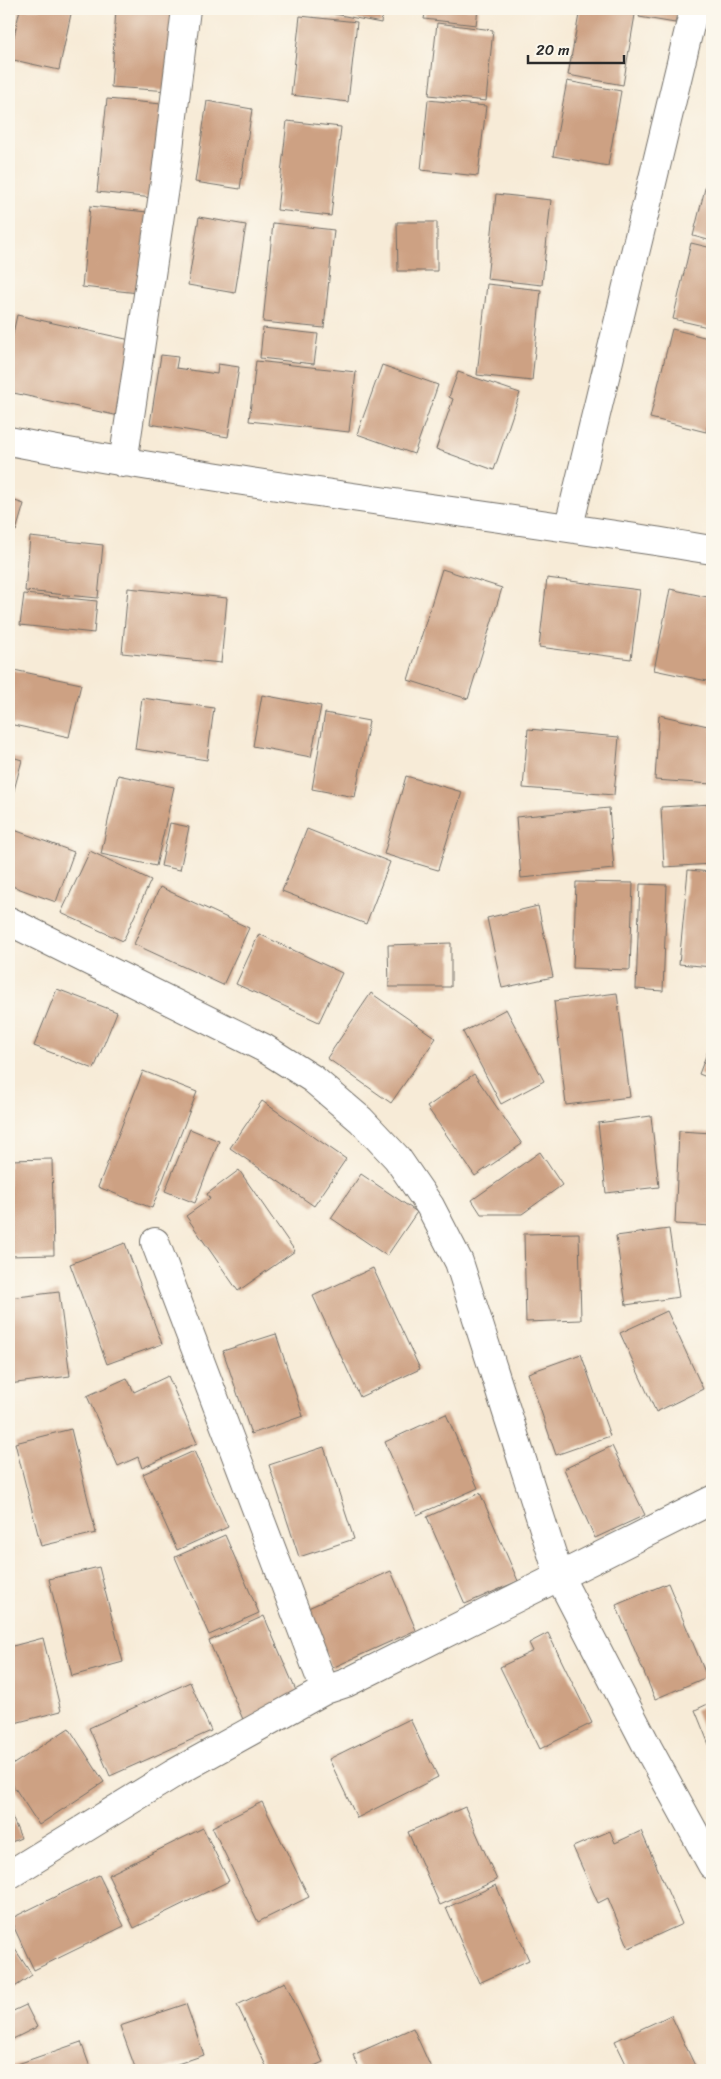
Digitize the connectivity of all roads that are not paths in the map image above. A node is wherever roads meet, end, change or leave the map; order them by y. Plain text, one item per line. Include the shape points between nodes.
1 (186, 9) edge
2 (694, 9) edge
3 (9, 441) edge
4 (123, 463) junction
5 (569, 526) junction
6 (712, 550) edge
7 (9, 920) edge
8 (155, 1242) dead end
9 (712, 1500) edge
10 (559, 1576) junction
11 (325, 1690) junction
12 (712, 1865) edge
13 (9, 1875) edge

1 - 4 street via 165,181
2 - 5 street
3 - 4 street
4 - 5 street
5 - 6 street
7 - 10 street via 272,1054 313,1079 361,1120 397,1158 430,1206 459,1262
8 - 11 street
9 - 10 street
10 - 11 street via 346,1683
10 - 12 street
11 - 13 street via 174,1774

